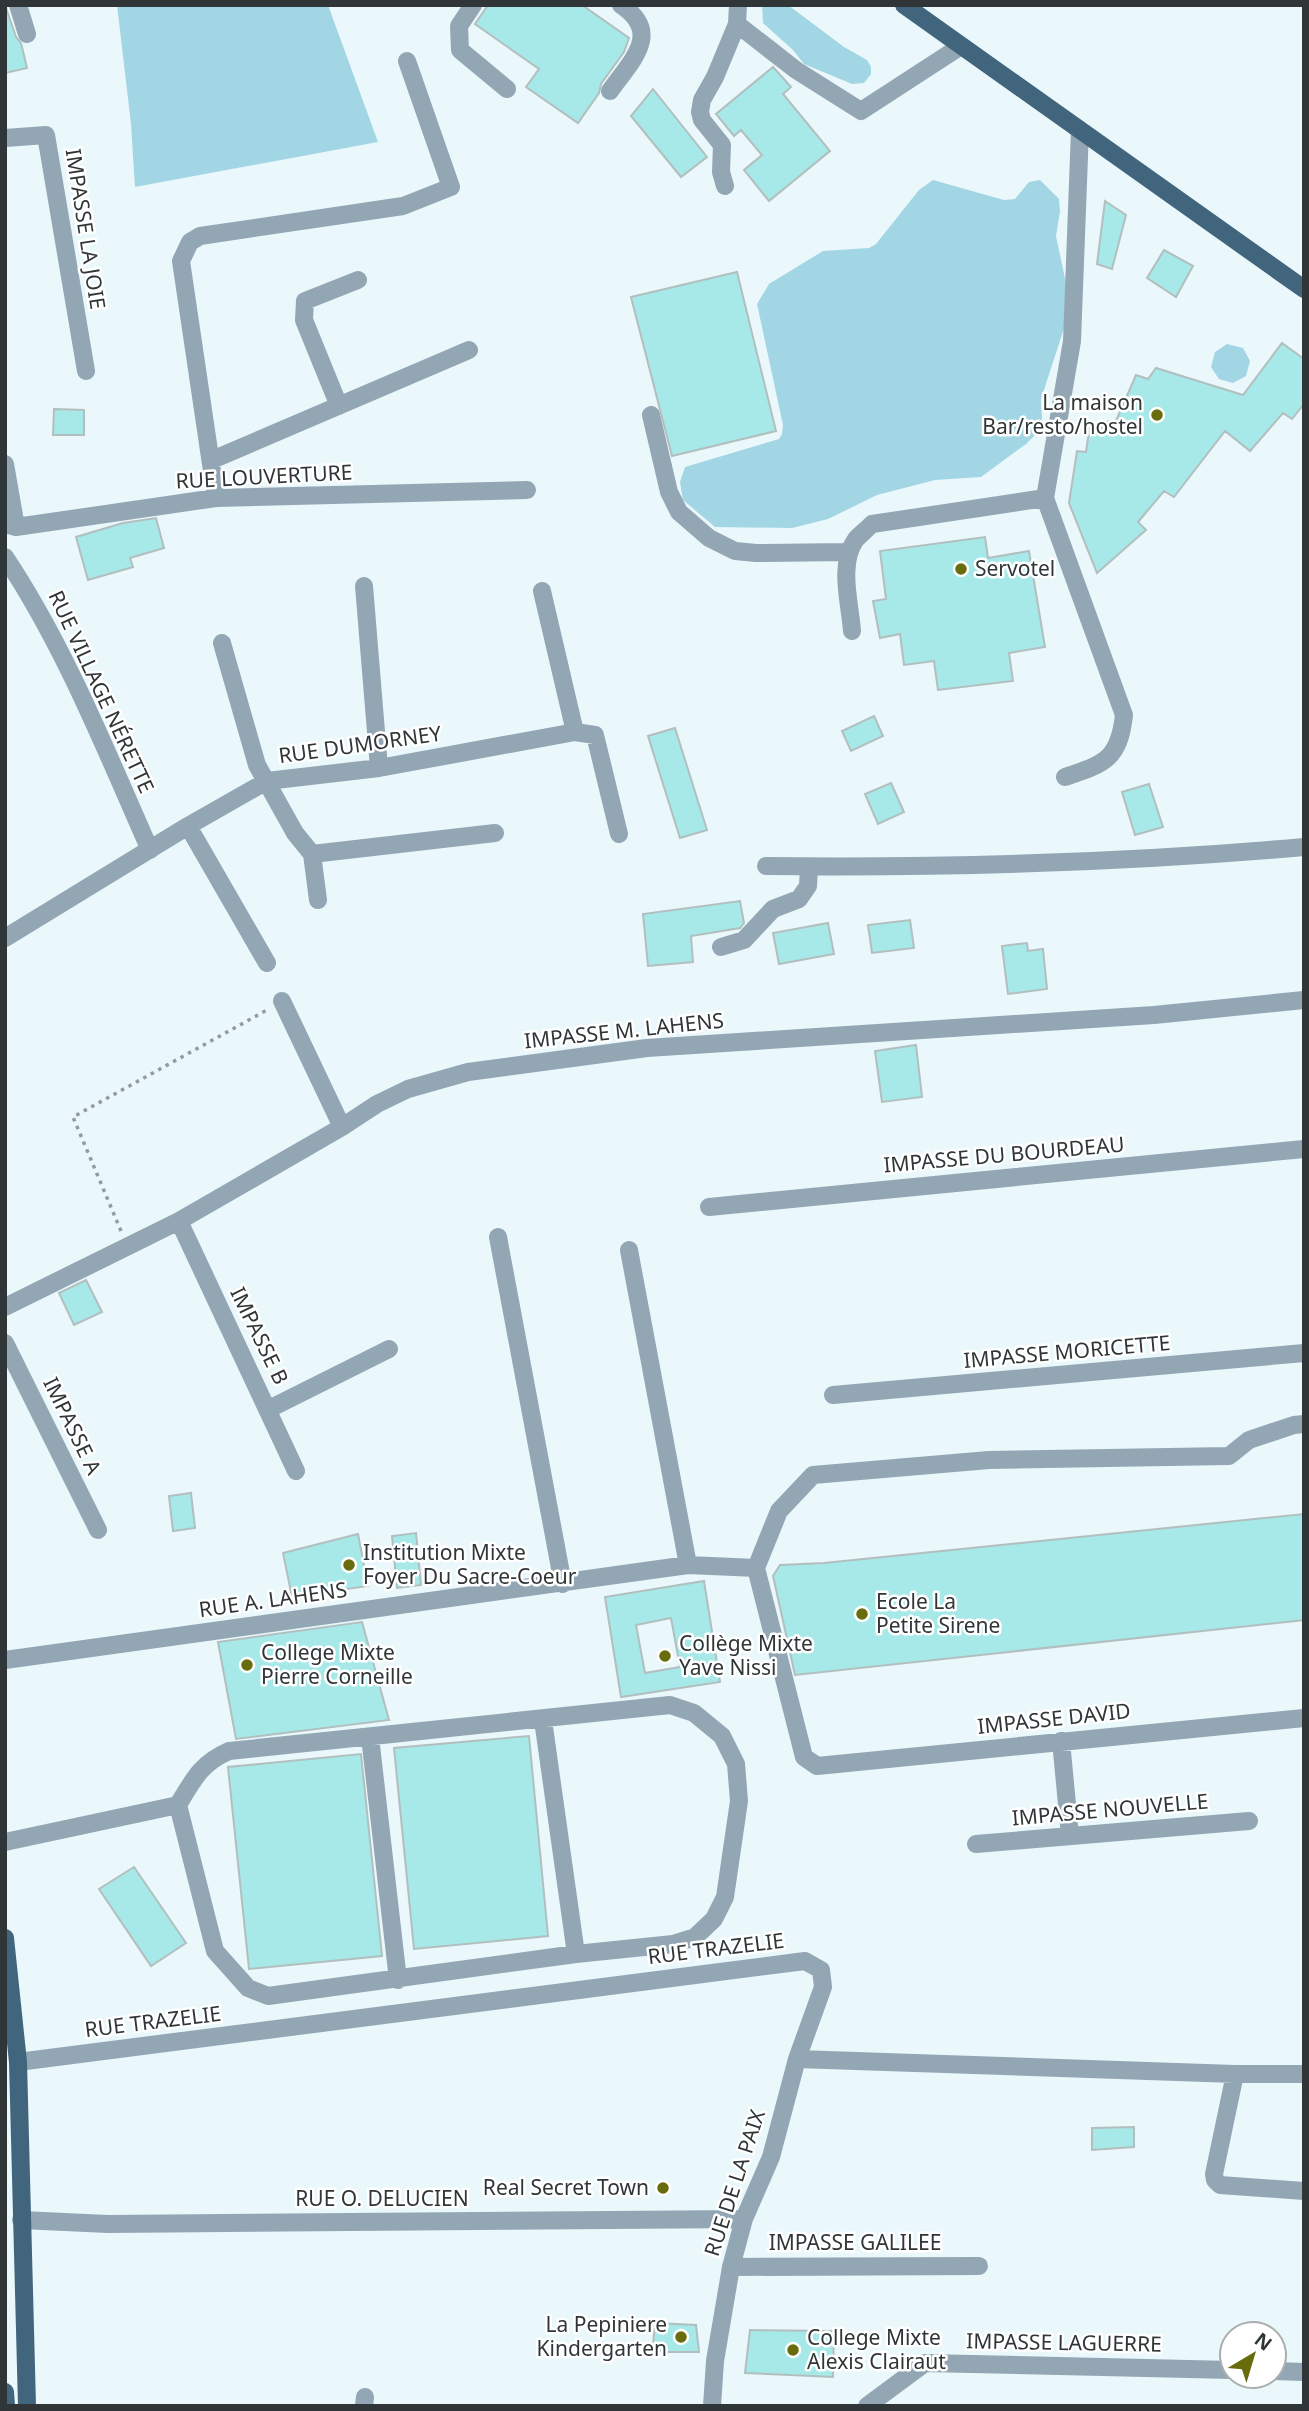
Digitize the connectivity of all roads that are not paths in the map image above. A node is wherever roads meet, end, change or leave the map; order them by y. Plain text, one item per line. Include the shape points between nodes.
1 (18, 5) edge
2 (473, 5) edge
3 (621, 5) edge
4 (738, 5) edge
5 (904, 5) edge
6 (737, 24) junction
7 (27, 34) dead end
8 (961, 46) junction
9 (407, 61) dead end
10 (507, 89) dead end
11 (610, 90) dead end
12 (1080, 130) junction
13 (5, 138) edge
14 (725, 186) dead end
15 (358, 280) dead end
16 (1304, 289) edge
17 (469, 350) dead end
18 (86, 371) dead end
19 (340, 405) junction
20 (651, 415) dead end
21 (212, 460) junction
22 (5, 464) edge
23 (527, 490) dead end
24 (216, 498) junction
25 (1045, 498) junction
26 (10, 525) edge
27 (849, 552) junction
28 (5, 557) edge
29 (364, 586) dead end
30 (542, 591) dead end
31 (852, 631) dead end
32 (222, 643) dead end
33 (575, 732) junction
34 (379, 768) junction
35 (1065, 777) dead end
36 (267, 781) junction
37 (188, 826) junction
38 (495, 833) dead end
39 (619, 835) dead end
40 (1304, 847) edge
41 (150, 850) junction
42 (312, 854) junction
43 (766, 866) dead end
44 (809, 867) junction
45 (318, 900) dead end
46 (5, 938) edge
47 (722, 947) dead end
48 (267, 963) dead end
49 (1304, 1000) edge
50 (282, 1002) road end
51 (342, 1127) junction
52 (1304, 1149) edge
53 (709, 1206) dead end
54 (179, 1221) junction
55 (498, 1237) dead end
56 (629, 1250) dead end
57 (5, 1307) edge
58 (5, 1343) edge
59 (389, 1349) dead end
60 (1304, 1353) edge
61 (833, 1395) dead end
62 (269, 1409) junction
63 (1304, 1424) edge
64 (296, 1471) dead end
65 (98, 1530) dead end
66 (688, 1565) junction
67 (756, 1568) junction
68 (563, 1584) junction
69 (5, 1660) edge
70 (1304, 1718) edge
71 (543, 1720) junction
72 (370, 1737) junction
73 (1061, 1741) junction
74 (178, 1805) junction
75 (1249, 1821) dead end
76 (1070, 1836) junction
77 (5, 1842) edge
78 (976, 1844) dead end
79 (5, 1938) edge
80 (576, 1954) junction
81 (398, 1980) junction
82 (797, 2059) junction
83 (18, 2062) junction
84 (1235, 2074) junction
85 (1304, 2074) edge
86 (1304, 2191) edge
87 (744, 2219) junction
88 (21, 2220) junction
89 (979, 2266) dead end
90 (731, 2267) junction
91 (1218, 2370) edge
92 (5, 2392) edge
93 (6, 2406) edge
94 (27, 2406) edge
95 (712, 2406) edge
96 (867, 2406) edge

1 - 7 street
2 - 10 street via 459,26 460,50
3 - 11 street via 636,17 642,45
4 - 6 street
5 - 8 main road
6 - 8 street via 796,70 861,111
6 - 14 street via 700,111 722,145 720,172
8 - 12 main road
9 - 21 street via 451,187 402,206 200,236 190,242 181,261 184,296
12 - 16 main road
12 - 25 street via 1072,341
13 - 18 street, IMPASSE LA JOIE via 46,135
15 - 19 street via 305,301 304,320
17 - 19 street
19 - 21 street
20 - 27 street via 669,492 679,512 709,538 735,551
21 - 24 street
22 - 26 street
23 - 24 street, RUE LOUVERTURE
24 - 26 street, RUE LOUVERTURE
25 - 27 street via 872,524
25 - 35 street via 1124,715 1122,737 1101,765
27 - 31 street via 846,568
28 - 41 street, RUE VILLAGE NÉRETTE via 34,599
29 - 34 street
30 - 33 street
32 - 36 street via 257,765
33 - 34 street, RUE DUMORNEY
33 - 39 street, RUE DUMORNEY via 595,735
34 - 36 street, RUE DUMORNEY
36 - 37 street, RUE DUMORNEY
36 - 42 street
37 - 41 street, RUE DUMORNEY
37 - 48 street
38 - 42 street
40 - 44 street via 1183,858
41 - 46 street, RUE DUMORNEY
42 - 45 street
43 - 44 street
44 - 47 street via 809,879 799,898 773,909 744,940
49 - 51 street, IMPASSE M. LAHENS via 1140,1016 647,1048 468,1072 408,1088
50 - 51 street
51 - 54 street, IMPASSE M. LAHENS
52 - 53 street, IMPASSE DU BOURDEAU
54 - 57 street, IMPASSE M. LAHENS
54 - 62 street, IMPASSE B
55 - 68 street
56 - 66 street
58 - 65 street, IMPASSE A
59 - 62 street
60 - 61 street, IMPASSE MORICETTE
62 - 64 street, IMPASSE B
63 - 67 street via 1249,1440 1229,1456 989,1461 813,1475 779,1511
66 - 67 street, RUE A. LAHENS
66 - 68 street, RUE A. LAHENS
67 - 73 street, IMPASSE DAVID via 809,1763 817,1766
68 - 69 street, RUE A. LAHENS
70 - 73 street, IMPASSE DAVID
71 - 72 street
71 - 80 street
71 - 80 street via 670,1705 694,1713 722,1737 736,1764 738,1801 731,1856 725,1897 714,1919 695,1937 673,1944
72 - 74 street via 229,1751 211,1758
72 - 81 street
73 - 76 street
74 - 77 street
74 - 81 street via 215,1951 248,1988 268,1996
75 - 76 street, IMPASSE NOUVELLE
76 - 78 street, IMPASSE NOUVELLE
79 - 83 main road
80 - 81 street
82 - 83 street, RUE TRAZELIE via 822,1987 821,1970 805,1961
82 - 84 street
82 - 87 street, RUE DE LA PAIX via 771,2157
83 - 88 main road
84 - 85 street
84 - 86 street via 1215,2180 1220,2185
87 - 88 street, RUE O. DELUCIEN via 108,2224
87 - 90 street, RUE DE LA PAIX
88 - 94 main road
89 - 90 street, IMPASSE GALILEE
90 - 95 street, RUE DE LA PAIX
91 - 96 street, IMPASSE LAGUERRE via 925,2363
92 - 93 main road

